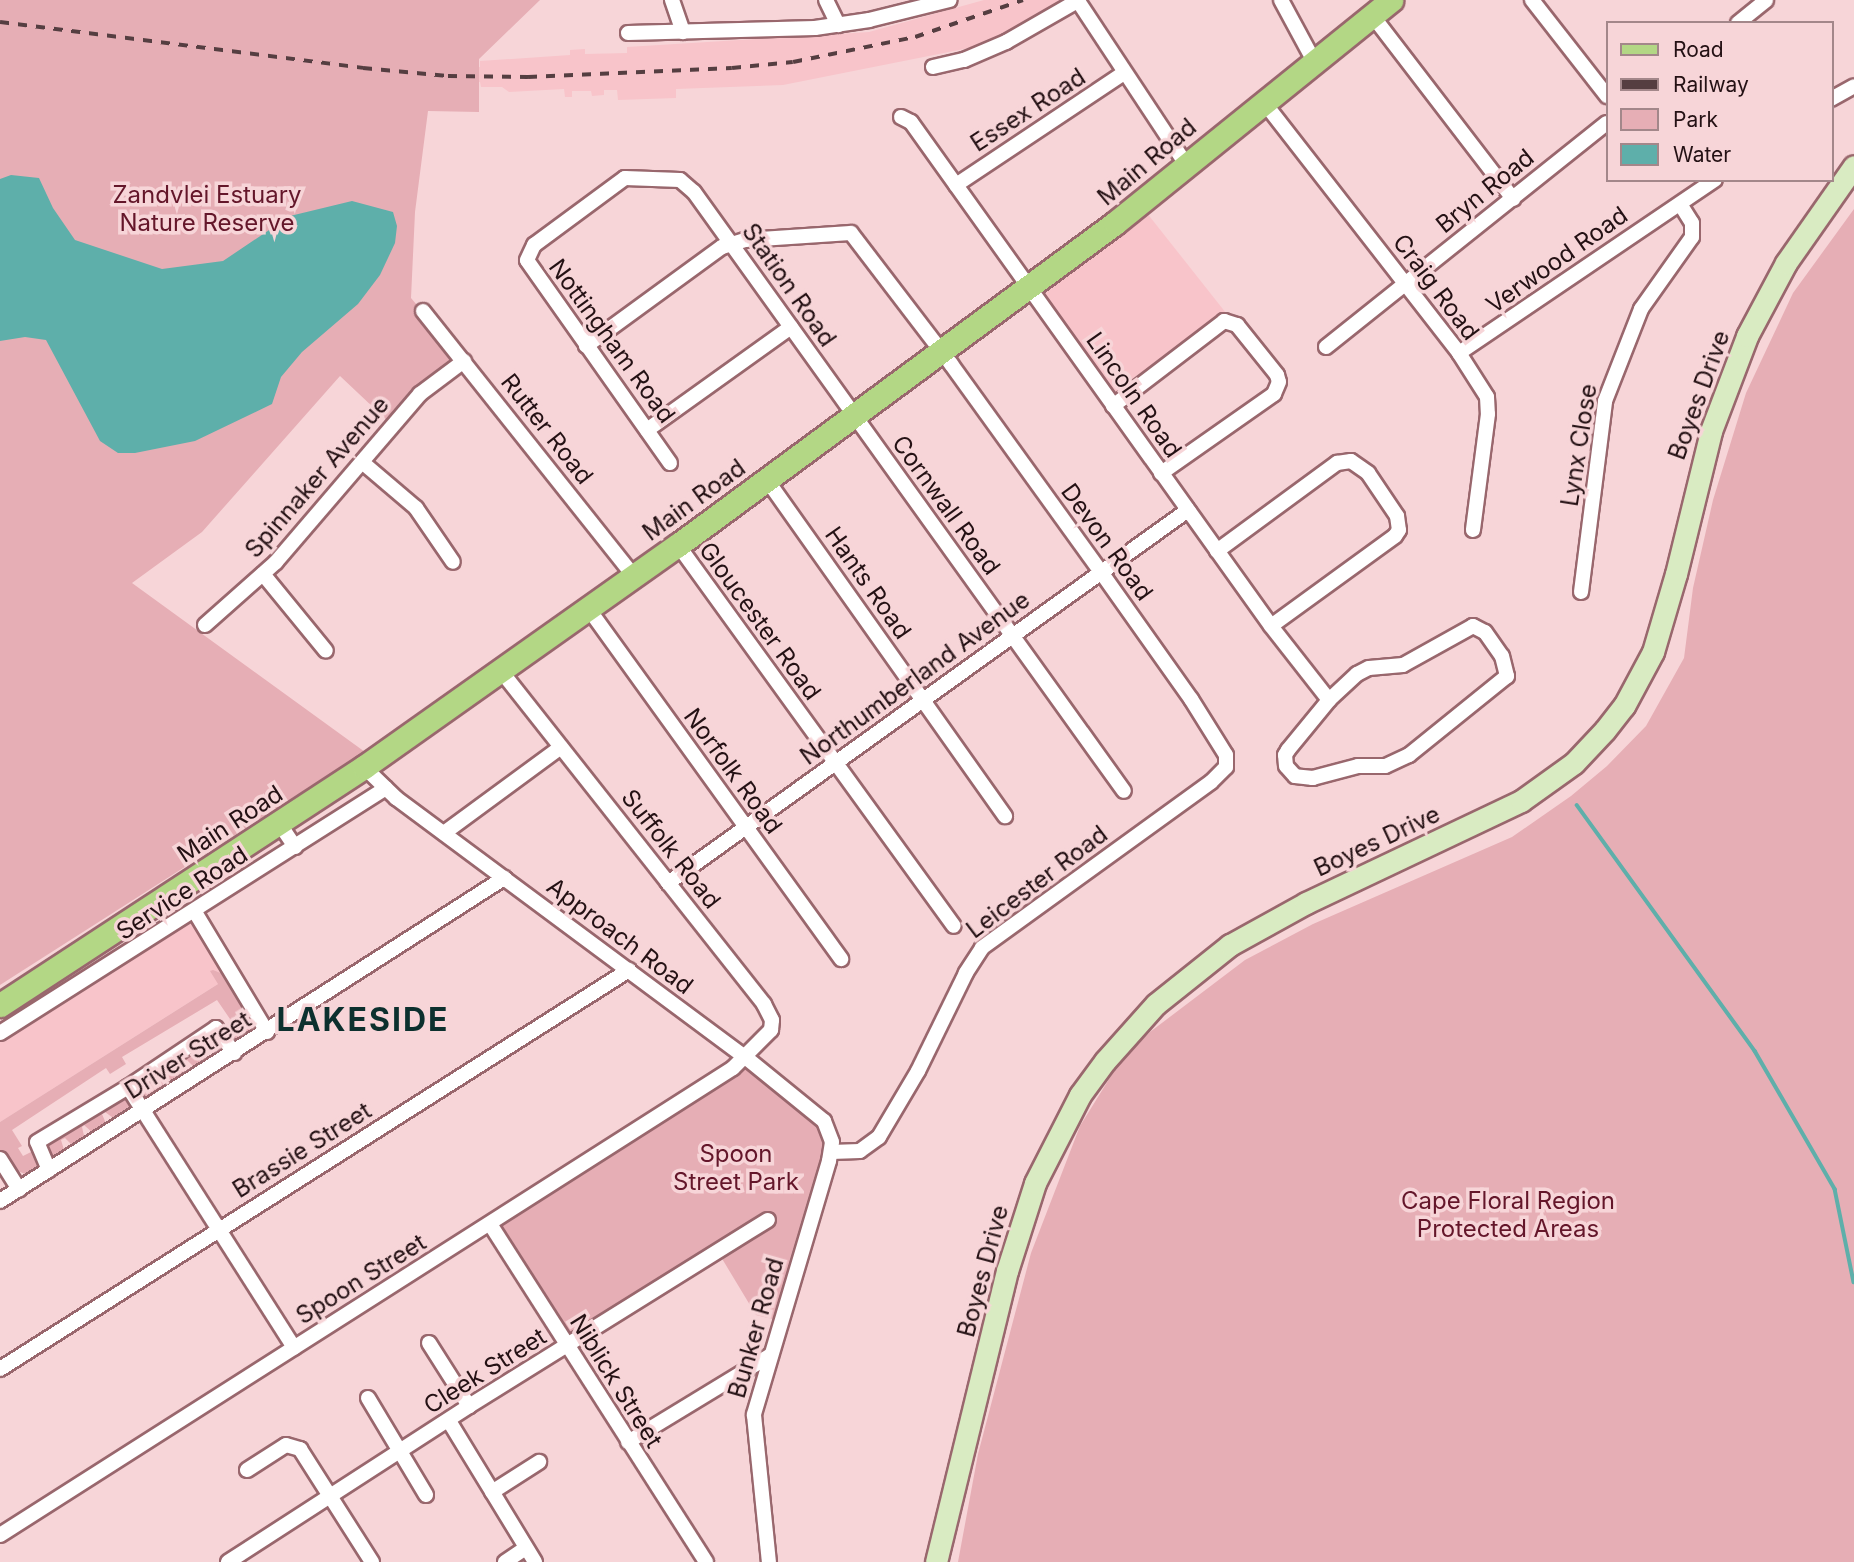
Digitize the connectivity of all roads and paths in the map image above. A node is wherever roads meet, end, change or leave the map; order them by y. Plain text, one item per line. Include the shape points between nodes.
1 (672, 0) edge
2 (826, 0) edge
3 (950, 0) edge
4 (1078, 0) edge
5 (1281, 0) edge
6 (1391, 0) edge
7 (1532, 0) edge
8 (1757, 3) edge
9 (1372, 15) junction
10 (1740, 21) edge
11 (838, 25) junction
12 (683, 32) junction
13 (628, 33) dead end
14 (1314, 61) junction
15 (933, 67) dead end
16 (1124, 73) junction
17 (1854, 86) edge
18 (1605, 93) edge
19 (1833, 98) edge
20 (1263, 101) junction
21 (901, 117) dead end
22 (1605, 125) edge
23 (1186, 164) junction
24 (1854, 166) edge
25 (1712, 182) edge
26 (956, 185) junction
27 (1513, 198) junction
28 (1680, 204) junction
29 (732, 242) junction
30 (534, 245) joint
31 (1405, 283) junction
32 (1030, 288) junction
33 (424, 311) dead end
34 (791, 327) junction
35 (586, 346) junction
36 (1326, 347) dead end
37 (942, 353) junction
38 (1459, 353) junction
39 (464, 361) junction
40 (1113, 405) junction
41 (854, 416) junction
42 (647, 430) junction
43 (362, 462) junction
44 (670, 463) dead end
45 (1161, 473) junction
46 (766, 480) junction
47 (1188, 510) junction
48 (1473, 530) dead end
49 (678, 545) junction
50 (1217, 551) junction
51 (453, 562) dead end
52 (1101, 572) junction
53 (263, 574) junction
54 (634, 576) junction
55 (1581, 592) dead end
56 (588, 608) junction
57 (205, 625) dead end
58 (1271, 626) junction
59 (1012, 636) junction
60 (326, 651) dead end
61 (500, 670) junction
62 (923, 700) junction
63 (1329, 700) junction
64 (561, 747) junction
65 (1227, 762) joint
66 (835, 764) junction
67 (365, 767) junction
68 (386, 788) junction
69 (1124, 791) dead end
70 (1005, 816) dead end
71 (279, 823) junction
72 (746, 828) junction
73 (444, 834) junction
74 (295, 847) junction
75 (505, 878) junction
76 (668, 883) junction
77 (195, 912) junction
78 (954, 926) dead end
79 (841, 959) dead end
80 (629, 970) junction
81 (0, 1005) edge
82 (267, 1032) junction
83 (0, 1033) edge
84 (234, 1053) junction
85 (744, 1056) junction
86 (131, 1091) junction
87 (143, 1110) junction
88 (831, 1152) junction
89 (0, 1159) edge
90 (49, 1170) junction
91 (19, 1189) junction
92 (0, 1201) edge
93 (768, 1220) dead end
94 (490, 1224) junction
95 (219, 1230) junction
96 (429, 1343) dead end
97 (567, 1346) junction
98 (294, 1348) junction
99 (771, 1355) junction
100 (0, 1369) edge
101 (368, 1398) dead end
102 (469, 1406) junction
103 (449, 1421) junction
104 (628, 1442) junction
105 (400, 1451) junction
106 (539, 1462) dead end
107 (247, 1470) dead end
108 (492, 1492) junction
109 (330, 1495) junction
110 (426, 1495) dead end
111 (0, 1535) edge
112 (526, 1548) junction
113 (228, 1562) edge
114 (372, 1562) edge
115 (505, 1562) edge
116 (535, 1562) edge
117 (706, 1562) edge
118 (769, 1562) edge
119 (936, 1562) edge

1 - 12 street
2 - 11 street
3 - 11 street
4 - 15 street via 994,47
4 - 16 street
5 - 14 street
6 - 9 main road, Main Road
7 - 18 street
8 - 10 street
9 - 14 main road, Main Road
9 - 27 street
11 - 12 street
12 - 13 street
14 - 20 main road, Main Road
16 - 23 street
16 - 26 street, Essex Road
17 - 19 street
20 - 23 main road, Main Road
20 - 31 street, Craig Road
21 - 26 street, Lincoln Road via 911,122
22 - 27 street, Bryn Road
23 - 32 main road, Main Road
24 - 119 main road, Boyes Drive via 1786,263 1747,336 1711,430 1653,652 1624,706 1605,730 1574,763 1521,801 1306,903 1230,945 1156,1004 1080,1095 1035,1183 1004,1284
25 - 28 street, Verwood Road
26 - 32 street, Lincoln Road
27 - 31 street, Bryn Road
28 - 38 street, Verwood Road
28 - 55 street, Lynx Close via 1692,223 1692,237 1641,309 1607,394
29 - 30 street, Station Road via 685,183 625,178
29 - 34 street, Station Road
29 - 35 street
29 - 37 street, Devon Road via 850,233
30 - 35 street, Nottingham Road via 528,263
31 - 36 street, Bryn Road
31 - 38 street, Craig Road
32 - 37 main road, Main Road
32 - 40 street, Lincoln Road
33 - 39 street, Rutter Road
34 - 41 street, Station Road
34 - 42 street
35 - 42 street, Nottingham Road
37 - 41 main road, Main Road
37 - 52 street, Devon Road
38 - 48 street, Craig Road via 1487,397 1488,407
39 - 43 street, Spinnaker Avenue via 420,394
39 - 54 street, Rutter Road
40 - 45 street, Lincoln Road
40 - 45 street via 1224,321 1237,325 1277,375 1274,394
41 - 46 main road, Main Road
41 - 59 street, Cornwall Road
42 - 44 street, Nottingham Road
43 - 51 street via 416,508
43 - 53 street, Spinnaker Avenue
45 - 47 street, Lincoln Road
46 - 49 main road, Main Road
46 - 62 street, Hants Road
47 - 50 street, Lincoln Road
47 - 52 street, Northumberland Avenue
49 - 54 main road, Main Road
49 - 66 street, Gloucester Road
50 - 58 street, Lincoln Road
50 - 58 street via 1337,463 1351,461 1368,473 1397,516 1399,530
52 - 59 street, Northumberland Avenue
52 - 65 street, Devon Road via 1191,699
53 - 57 street, Spinnaker Avenue
53 - 60 street
54 - 56 main road, Main Road
56 - 61 main road, Main Road
56 - 72 street, Norfolk Road
58 - 63 street, Lincoln Road
59 - 62 street, Northumberland Avenue
59 - 69 street, Cornwall Road
61 - 64 street, Suffolk Road
61 - 67 main road, Main Road
62 - 66 street, Northumberland Avenue
62 - 70 street, Hants Road
63 - 63 street via 1284,755 1295,776 1313,778 1358,766 1399,762 1503,682 1507,670 1485,632 1473,626 1404,665 1363,670
64 - 73 street
64 - 76 street, Suffolk Road
65 - 88 street, Leicester Road via 1211,782 982,948 879,1137 860,1151
66 - 72 street, Northumberland Avenue
66 - 78 street, Gloucester Road
67 - 68 street, Approach Road
67 - 71 main road, Main Road
68 - 73 street, Approach Road
68 - 74 street, Service Road
71 - 74 street
71 - 81 main road, Main Road
72 - 76 street, Northumberland Avenue
72 - 79 street, Norfolk Road
73 - 75 street, Approach Road
74 - 77 street, Service Road
75 - 80 street, Approach Road
75 - 82 street, Driver Street
76 - 85 street, Suffolk Road via 770,1012 771,1030
77 - 82 street
77 - 83 street, Service Road
80 - 85 street, Approach Road
80 - 95 street, Brassie Street
82 - 84 street, Driver Street
84 - 86 street via 216,1028
84 - 87 street, Driver Street
85 - 88 street, Approach Road via 821,1116 830,1134
85 - 94 street, Spoon Street via 733,1068
86 - 87 street
86 - 90 street via 37,1142
87 - 90 street, Driver Street
87 - 95 street
88 - 99 street, Bunker Road
89 - 91 street
90 - 91 street, Driver Street
91 - 92 street, Driver Street
93 - 97 street, Cleek Street
94 - 97 street, Niblick Street
94 - 98 street, Spoon Street
95 - 98 street
95 - 100 street, Brassie Street
96 - 102 street
97 - 102 street, Cleek Street
97 - 104 street, Niblick Street
98 - 111 street, Spoon Street
99 - 104 street
99 - 118 street, Bunker Road via 754,1415
101 - 105 street
102 - 103 street, Cleek Street
103 - 105 street, Cleek Street
103 - 108 street
104 - 117 street, Niblick Street
105 - 109 street, Cleek Street
105 - 110 street
106 - 108 street
107 - 109 street via 291,1445 300,1449
108 - 112 street
109 - 113 street, Cleek Street
109 - 114 street
112 - 115 street
112 - 116 street

